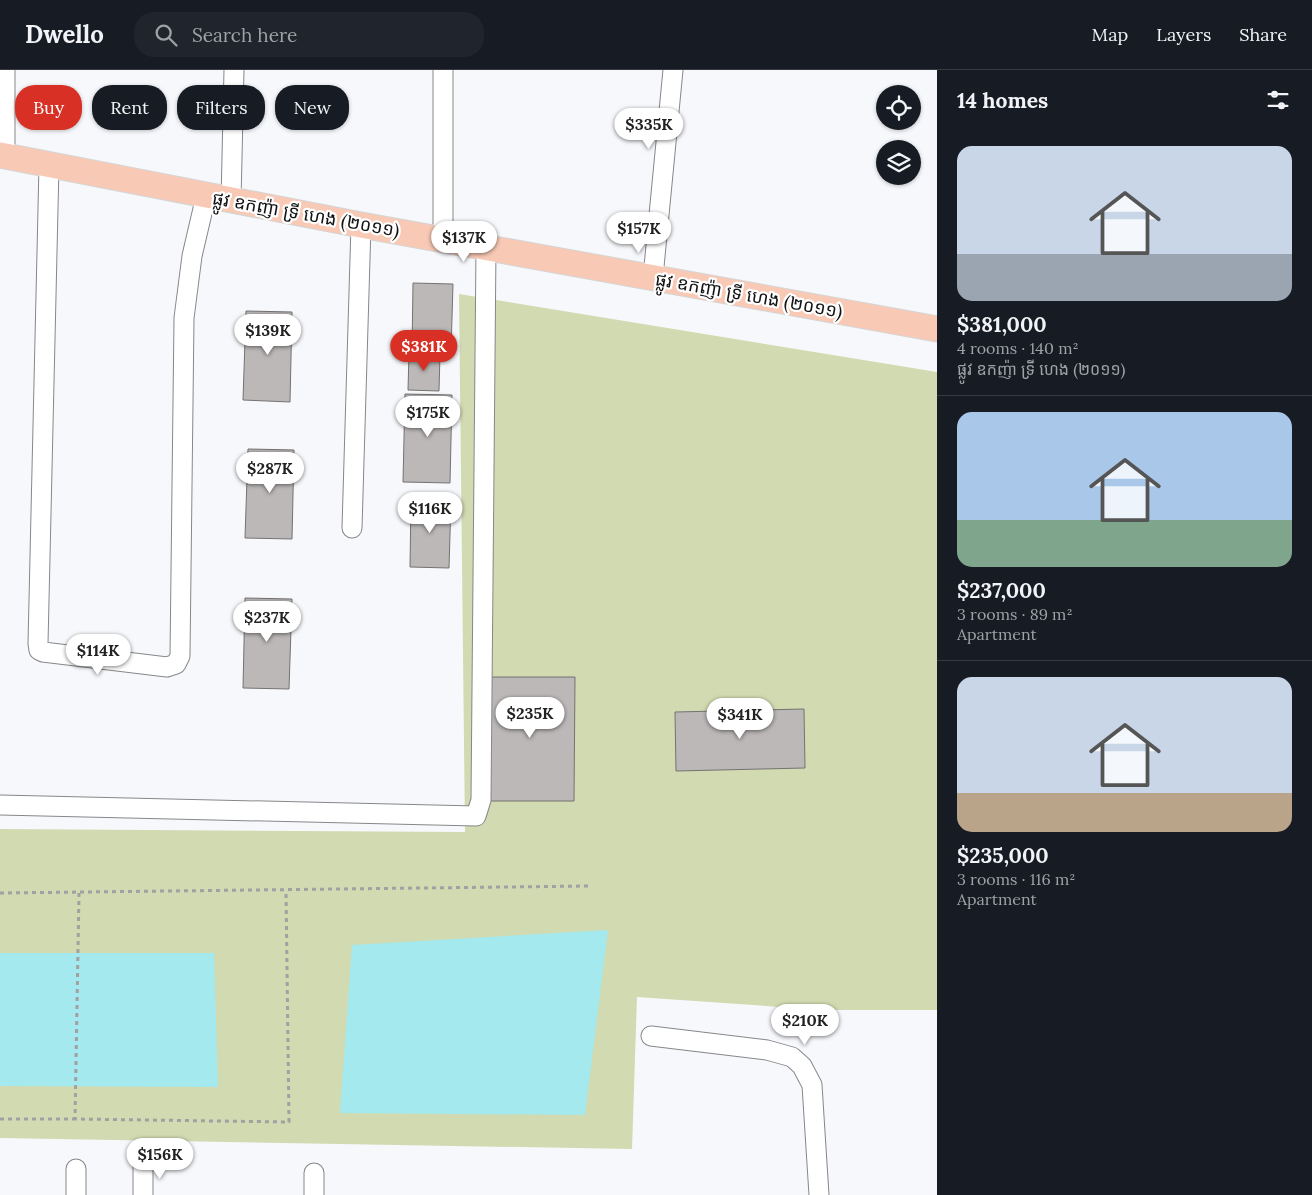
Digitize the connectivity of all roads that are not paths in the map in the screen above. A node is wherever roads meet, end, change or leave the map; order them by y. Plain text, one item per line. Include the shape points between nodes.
1 (5, 70) edge
2 (234, 70) edge
3 (443, 70) edge
4 (673, 70) edge
5 (3, 155) edge
6 (49, 164) junction
7 (206, 196) junction
8 (231, 201) junction
9 (361, 225) junction
10 (444, 239) junction
11 (486, 247) junction
12 (653, 277) junction
13 (937, 329) edge
14 (352, 528) dead end
15 (0, 804) edge
16 (650, 1036) dead end
17 (143, 1166) dead end
18 (76, 1169) dead end
19 (314, 1173) dead end
20 (76, 1195) edge
21 (143, 1195) edge
22 (314, 1195) edge
23 (819, 1195) edge

1 - 5 street
2 - 8 street
3 - 10 street
4 - 12 street
5 - 6 main road, ផ្លូវ ឧកញ៉ា ទ្រី ហេង (២០១១)
6 - 7 main road, ផ្លូវ ឧកញ៉ា ទ្រី ហេង (២០១១)
6 - 7 street via 38,644 43,652 167,667 176,664 180,656 184,318 192,256
7 - 8 main road, ផ្លូវ ឧកញ៉ា ទ្រី ហេង (២០១១)
8 - 9 main road, ផ្លូវ ឧកញ៉ា ទ្រី ហេង (២០១១)
9 - 10 main road, ផ្លូវ ឧកញ៉ា ទ្រី ហេង (២០១១)
9 - 14 street
10 - 11 main road, ផ្លូវ ឧកញ៉ា ទ្រី ហេង (២០១១)
11 - 12 main road, ផ្លូវ ឧកញ៉ា ទ្រី ហេង (២០១១)
11 - 15 street via 481,800 476,816
12 - 13 main road, ផ្លូវ ឧកញ៉ា ទ្រី ហេង (២០១១)
16 - 23 street via 767,1050 792,1057 802,1066 812,1085
17 - 21 street
18 - 20 street
19 - 22 street

